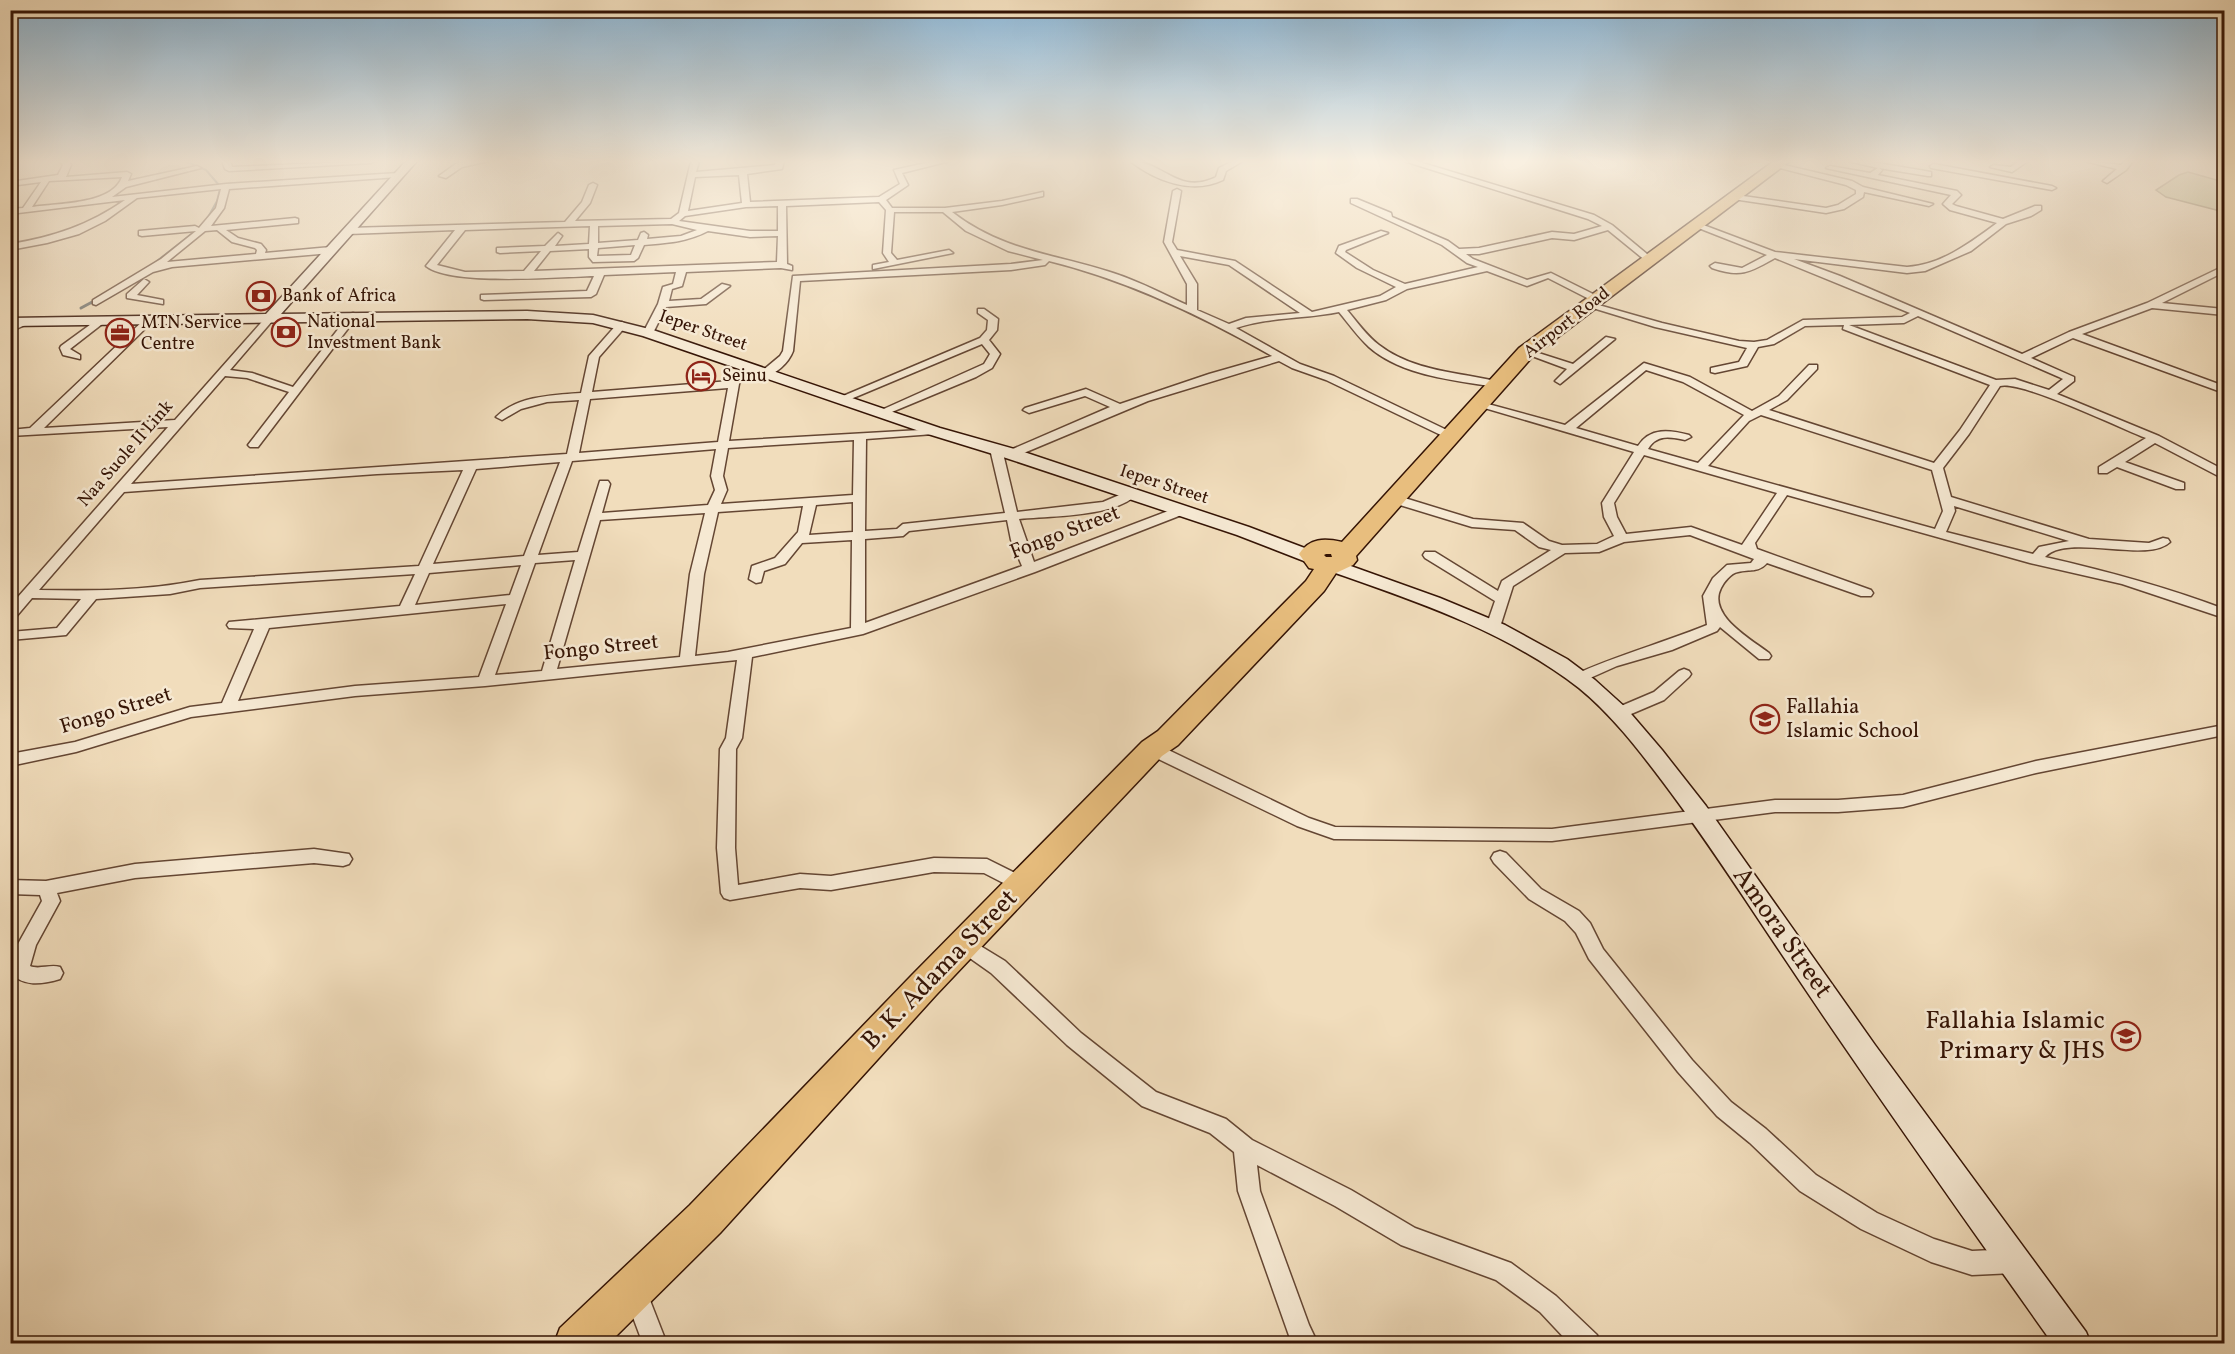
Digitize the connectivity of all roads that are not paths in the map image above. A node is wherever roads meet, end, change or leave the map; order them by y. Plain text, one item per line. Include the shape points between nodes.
1 (95, 224) edge
2 (204, 224) edge
3 (260, 224) edge
4 (354, 224) edge
5 (564, 224) edge
6 (594, 224) edge
7 (679, 224) edge
8 (781, 224) edge
9 (891, 224) edge
10 (963, 224) edge
11 (1171, 224) edge
12 (1402, 224) edge
13 (1603, 224) edge
14 (2000, 224) edge
15 (1695, 225) joint
16 (1609, 227) junction
17 (219, 228) junction
18 (707, 228) junction
19 (199, 229) junction
20 (461, 229) junction
21 (645, 229) dead end
22 (348, 231) junction
23 (142, 233) dead end
24 (781, 233) junction
25 (1383, 233) dead end
26 (558, 236) dead end
27 (643, 242) junction
28 (594, 246) junction
29 (10, 247) edge
30 (547, 248) junction
31 (331, 250) junction
32 (500, 250) dead end
33 (1174, 252) junction
34 (1456, 252) junction
35 (949, 253) dead end
36 (1776, 254) junction
37 (260, 255) junction
38 (1649, 259) junction
39 (1060, 260) junction
40 (895, 263) junction
41 (782, 265) junction
42 (1715, 266) dead end
43 (1488, 268) junction
44 (682, 269) junction
45 (2224, 269) edge
46 (600, 273) junction
47 (144, 274) junction
48 (526, 274) junction
49 (829, 276) junction
50 (796, 278) junction
51 (725, 286) dead end
52 (1404, 287) junction
53 (484, 297) dead end
54 (96, 302) dead end
55 (160, 302) dead end
56 (1592, 302) junction
57 (663, 304) junction
58 (2150, 305) junction
59 (1341, 309) junction
60 (1192, 310) junction
61 (981, 311) dead end
62 (2224, 312) edge
63 (1916, 313) junction
64 (1310, 315) junction
65 (353, 316) junction
66 (270, 318) junction
67 (148, 320) junction
68 (100, 321) junction
69 (17, 322) edge
70 (1839, 324) junction
71 (622, 326) junction
72 (1228, 327) junction
73 (10, 329) edge
74 (648, 333) junction
75 (2073, 334) junction
76 (1610, 339) dead end
77 (984, 340) junction
78 (1755, 345) junction
79 (1526, 352) junction
80 (76, 357) dead end
81 (1282, 357) junction
82 (2024, 357) junction
83 (1813, 367) dead end
84 (314, 368) junction
85 (1575, 368) junction
86 (1715, 370) dead end
87 (759, 371) junction
88 (221, 373) junction
89 (1560, 381) dead end
90 (277, 384) junction
91 (734, 384) junction
92 (1496, 384) junction
93 (1996, 384) junction
94 (2224, 390) edge
95 (296, 391) junction
96 (2050, 394) junction
97 (585, 397) junction
98 (842, 399) junction
99 (1477, 404) junction
100 (1120, 408) junction
101 (1029, 410) dead end
102 (882, 412) junction
103 (1756, 413) junction
104 (502, 417) dead end
105 (178, 423) junction
106 (1568, 429) junction
107 (934, 431) junction
108 (33, 432) junction
109 (10, 433) edge
110 (1449, 435) junction
111 (860, 436) junction
112 (1685, 437) dead end
113 (2156, 438) junction
114 (721, 444) junction
115 (254, 445) dead end
116 (996, 449) junction
117 (1643, 450) junction
118 (1012, 454) junction
119 (569, 458) junction
120 (2115, 462) junction
121 (471, 466) junction
122 (1701, 466) junction
123 (1937, 468) junction
124 (2103, 470) dead end
125 (2224, 475) edge
126 (604, 484) dead end
127 (2180, 486) dead end
128 (119, 489) junction
129 (1785, 490) junction
130 (1131, 494) junction
131 (859, 498) junction
132 (1945, 499) junction
133 (810, 501) junction
134 (1387, 507) junction
135 (711, 509) junction
136 (1180, 511) junction
137 (595, 517) junction
138 (1013, 518) junction
139 (1939, 534) junction
140 (859, 536) junction
141 (1621, 538) junction
142 (796, 540) junction
143 (2163, 542) dead end
144 (2088, 543) junction
145 (1562, 549) junction
146 (1752, 551) junction
147 (584, 555) junction
148 (1430, 555) dead end
149 (1328, 556) junction
150 (531, 559) junction
151 (2035, 560) junction
152 (426, 568) junction
153 (1030, 569) junction
154 (756, 579) dead end
155 (1866, 593) dead end
156 (28, 595) junction
157 (92, 595) junction
158 (10, 597) edge
159 (516, 599) junction
160 (1501, 599) junction
161 (1714, 609) junction
162 (405, 611) junction
163 (2224, 614) edge
164 (10, 615) edge
165 (263, 624) junction
166 (234, 625) dead end
167 (1493, 627) junction
168 (858, 631) junction
169 (10, 636) edge
170 (745, 654) junction
171 (1764, 656) dead end
172 (687, 661) junction
173 (1683, 674) dead end
174 (548, 675) junction
175 (1579, 678) junction
176 (485, 681) junction
177 (228, 706) junction
178 (1619, 713) junction
179 (2224, 730) edge
180 (1152, 749) junction
181 (10, 760) edge
182 (1702, 817) junction
183 (1500, 858) dead end
184 (343, 859) dead end
185 (1023, 885) junction
186 (10, 887) edge
187 (46, 888) junction
188 (964, 944) junction
189 (53, 973) dead end
190 (1244, 1147) junction
191 (2014, 1262) junction
192 (634, 1287) junction
193 (576, 1344) edge
194 (655, 1344) edge
195 (1306, 1344) edge
196 (1588, 1344) edge
197 (2074, 1344) edge

1 - 29 street via 57,240
2 - 19 street
3 - 17 street
4 - 22 street
5 - 20 street
6 - 28 street
7 - 18 street
8 - 24 street
9 - 40 street via 887,254
10 - 39 street via 1011,249
11 - 33 street via 1168,242
12 - 34 street
13 - 16 street
14 - 36 street via 1968,249 1922,269
15 - 36 street
15 - 38 highway, Airport Road
16 - 34 street via 1574,237 1552,235 1471,253
16 - 38 street
17 - 19 street
17 - 37 street via 235,240 258,246 262,250
18 - 24 street via 750,234
18 - 27 street via 690,237
19 - 23 street
19 - 47 street
20 - 22 street
20 - 48 street via 431,266 453,274
21 - 27 street
22 - 31 street
24 - 41 street
25 - 52 street via 1342,248 1340,253 1388,282
26 - 30 street
27 - 28 street
27 - 28 street via 634,258 610,261 593,259
28 - 30 street
30 - 32 street
30 - 48 street
31 - 37 street
31 - 66 street
33 - 60 street via 1192,284
33 - 64 street via 1232,263
34 - 43 street
35 - 40 street
36 - 42 street via 1744,271
36 - 63 street
37 - 47 street via 172,264
38 - 56 highway, Airport Road
39 - 49 street
39 - 60 street via 1119,278
40 - 49 street
41 - 44 street
41 - 50 street via 794,270
43 - 52 street
43 - 56 street via 1527,283 1548,275
44 - 46 street
44 - 57 street via 677,286 668,287
45 - 58 street
46 - 48 street
46 - 53 street via 591,294
47 - 54 street
47 - 55 street via 148,277 130,296
49 - 50 street
50 - 87 street via 788,351 785,358
51 - 57 street via 703,302
52 - 59 street via 1383,298
56 - 78 street via 1659,325
56 - 79 highway, Airport Road
57 - 74 street
58 - 62 street
58 - 75 street
59 - 64 street
59 - 92 street via 1375,347 1395,358 1438,374
60 - 72 street
61 - 77 street via 993,319 992,330
63 - 70 street via 1904,320
63 - 82 street
64 - 72 street via 1246,321
65 - 66 street, Ieper Street
65 - 71 street, Ieper Street via 539,315 593,319
65 - 84 street
66 - 67 street, Ieper Street
66 - 88 street, Naa Suole II Link
67 - 68 street, Ieper Street
67 - 108 street
68 - 69 street, Ieper Street
68 - 80 street via 65,348
69 - 73 street
70 - 78 street via 1803,323 1770,342
70 - 93 street
71 - 74 street, Ieper Street
71 - 97 street via 594,356
72 - 81 street
74 - 87 street, Ieper Street
75 - 82 street
75 - 94 street
76 - 85 street
77 - 98 street
77 - 102 street via 994,354 988,366
78 - 86 street via 1743,364
79 - 85 street
79 - 92 highway, Airport Road
81 - 100 street via 1230,370
81 - 110 street
82 - 96 street via 2070,379
83 - 103 street via 1783,398
84 - 90 street
84 - 95 street
85 - 89 street
87 - 91 street via 739,376
87 - 98 street, Ieper Street
88 - 90 street via 248,375
88 - 105 street, Naa Suole II Link
90 - 95 street
91 - 97 street
91 - 114 street
92 - 99 highway, Airport Road
93 - 96 street via 2010,382
93 - 123 street
95 - 115 street
96 - 113 street
97 - 104 street via 546,399 517,407
97 - 119 street
98 - 102 street, Ieper Street
99 - 106 street
99 - 110 highway, Airport Road
100 - 101 street via 1086,392
100 - 118 street
102 - 107 street, Ieper Street
103 - 106 street via 1721,399 1701,384 1644,366
103 - 122 street via 1745,419
103 - 123 street
105 - 108 street
105 - 128 street, Naa Suole II Link
106 - 117 street
107 - 111 street
107 - 116 street, Ieper Street
108 - 109 street
110 - 134 highway, Airport Road
111 - 114 street
111 - 131 street
112 - 117 street via 1657,435 1648,439
113 - 120 street
113 - 125 street
114 - 119 street
114 - 135 street via 717,476 721,490
116 - 118 street, Ieper Street
116 - 138 street
117 - 122 street
117 - 141 street via 1608,503 1608,515
118 - 130 street, Ieper Street
119 - 121 street
119 - 150 street
120 - 124 street
120 - 127 street
121 - 128 street
121 - 152 street
122 - 129 street
123 - 132 street
126 - 137 street
128 - 156 street, Naa Suole II Link
129 - 139 street
129 - 146 street via 1748,543
130 - 136 street, Ieper Street
130 - 138 street via 1103,506
131 - 133 street
131 - 140 street
132 - 139 street via 1949,511
132 - 144 street
133 - 135 street
133 - 142 street via 804,533
134 - 145 street via 1472,524 1518,526 1544,544
134 - 149 highway, Airport Road
135 - 137 street
135 - 172 street
136 - 149 street, Ieper Street
136 - 153 street, Fongo Street
137 - 147 street
138 - 140 street
138 - 153 street
139 - 151 street
140 - 142 street
140 - 168 street
141 - 145 street via 1599,548
141 - 146 street via 1691,531
142 - 154 street via 780,561 757,569
143 - 144 street via 2150,547
144 - 151 street via 2053,547
145 - 160 street via 1507,584
146 - 155 street
146 - 161 street via 1761,562 1755,567 1728,571 1710,596
147 - 150 street
147 - 174 street
148 - 160 street
149 - 167 street, Amora Street
149 - 180 highway, B. K. Adama Street via 1315,586 1168,738
150 - 152 street
150 - 159 street
151 - 163 street via 2148,587
152 - 157 street
152 - 162 street
153 - 168 street, Fongo Street
156 - 157 street
156 - 158 street
156 - 164 street, Naa Suole II Link
157 - 169 street via 61,632
159 - 162 street
159 - 176 street
160 - 167 street
161 - 171 street via 1727,627
161 - 175 street via 1712,628
162 - 165 street
165 - 166 street
165 - 177 street
167 - 175 street, Amora Street
168 - 170 street, Fongo Street
170 - 172 street, Fongo Street
170 - 185 street via 734,738 728,749 726,848 730,893 800,881 831,883 933,865 987,866
172 - 174 street, Fongo Street
173 - 178 street via 1659,696
174 - 176 street, Fongo Street
175 - 178 street, Amora Street
176 - 177 street, Fongo Street
177 - 181 street, Fongo Street via 189,712 76,747
178 - 182 street, Amora Street
179 - 182 street via 2036,767 1903,801 1775,806
180 - 182 street via 1303,822 1334,833 1552,835
180 - 185 highway, B. K. Adama Street
182 - 191 street, Amora Street
183 - 191 street via 1535,894 1572,916 1596,954 1685,1066 1724,1109 1808,1183 1869,1221 1931,1250 1972,1263
184 - 187 street via 314,856 158,869
185 - 188 highway, B. K. Adama Street
186 - 187 street
187 - 189 street via 51,901 27,944 19,969 30,976
188 - 190 street via 998,967 1074,1039 1149,1099 1218,1126
188 - 192 highway, B. K. Adama Street via 705,1219
190 - 195 street via 1249,1191
190 - 196 street via 1409,1237 1503,1270 1548,1304
191 - 197 street, Amora Street
192 - 193 highway, B. K. Adama Street
192 - 194 street

